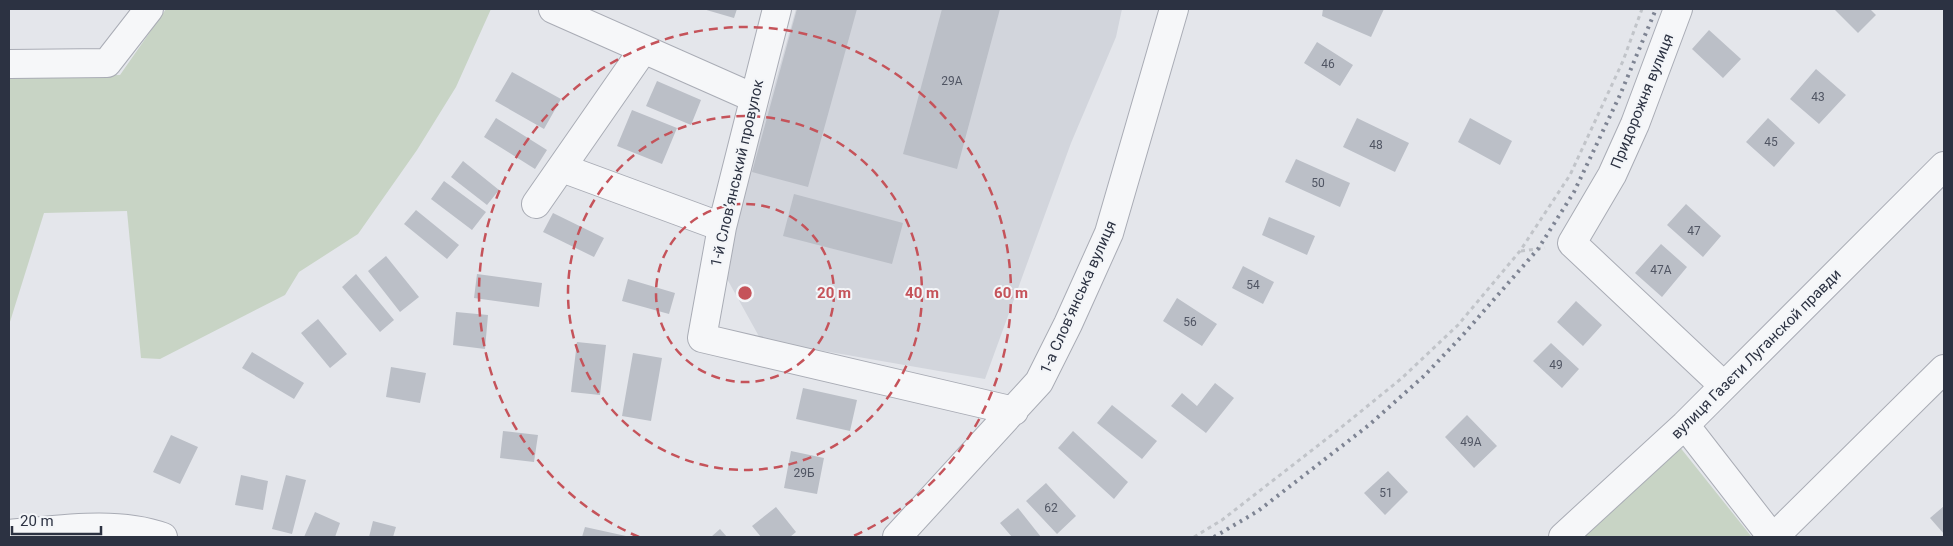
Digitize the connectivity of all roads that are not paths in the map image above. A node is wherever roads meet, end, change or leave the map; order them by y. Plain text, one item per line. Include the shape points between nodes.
1 (149, 9) edge
2 (553, 9) edge
3 (777, 9) edge
4 (1174, 9) edge
5 (1678, 9) edge
6 (643, 50) junction
7 (9, 64) edge
8 (754, 98) junction
9 (1944, 166) edge
10 (562, 168) junction
11 (536, 204) dead end
12 (722, 227) junction
13 (1944, 369) edge
14 (1724, 386) junction
15 (1014, 411) junction
16 (1685, 426) junction
17 (9, 534) edge
18 (155, 534) edge
19 (897, 537) edge
20 (1563, 537) edge
21 (1773, 537) edge

1 - 7 street via 107,63
2 - 6 street
3 - 8 street, 1-й Слов’янський провулок
4 - 15 street, 1-а Слов’янська вулиця via 1109,232 1039,382
5 - 14 street, Придорожня вулиця via 1635,124 1612,175 1572,243
6 - 8 street
6 - 10 street
8 - 12 street, 1-й Слов’янський провулок
9 - 14 street, вулиця Газєти Луганской правди
10 - 11 street
10 - 12 street
12 - 15 street, 1-й Слов’янський провулок via 702,338
13 - 21 street
14 - 16 street, вулиця Газєти Луганской правди
15 - 19 street, 1-а Слов’янська вулиця
16 - 20 street, вулиця Газєти Луганской правди
16 - 21 street
17 - 18 street via 90,528

